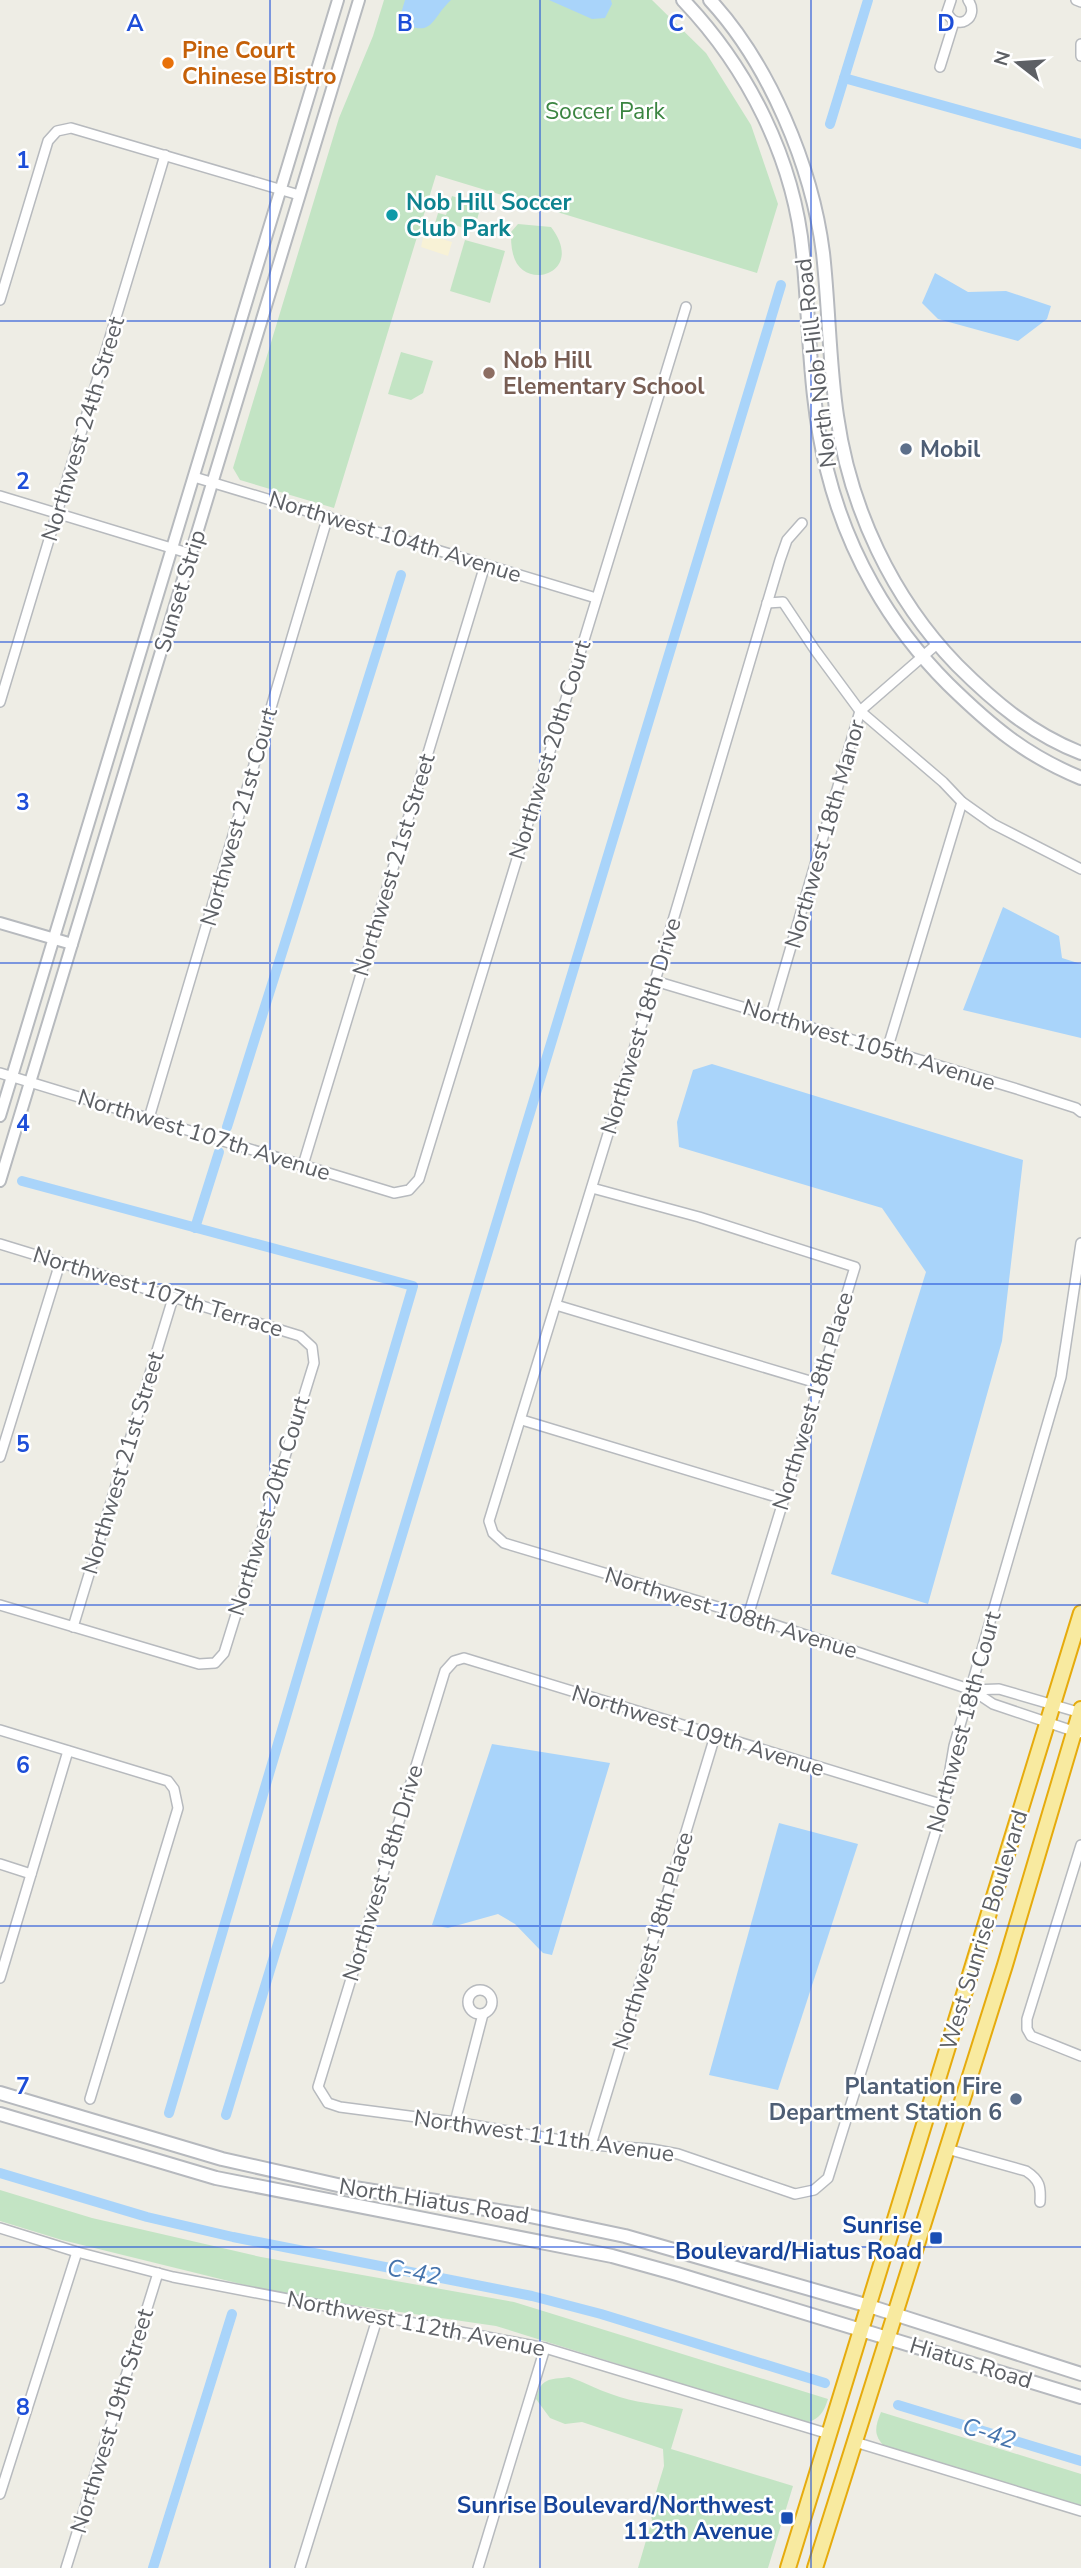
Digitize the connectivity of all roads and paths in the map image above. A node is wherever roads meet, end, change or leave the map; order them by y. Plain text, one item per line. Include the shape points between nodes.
1 (338, 0) edge
2 (359, 0) edge
3 (683, 0) edge
4 (710, 0) edge
5 (951, 0) edge
6 (968, 0) edge
7 (1076, 0) edge
8 (1081, 2) edge
9 (954, 22) junction
10 (1081, 44) edge
11 (1081, 56) edge
12 (940, 68) dead end
13 (165, 155) junction
14 (281, 189) junction
15 (299, 195) junction
16 (0, 300) edge
17 (686, 307) dead end
18 (194, 477) junction
19 (213, 483) junction
20 (0, 496) edge
21 (58, 512) junction
22 (328, 516) junction
23 (802, 523) dead end
24 (172, 548) junction
25 (191, 554) junction
26 (485, 565) junction
27 (596, 598) junction
28 (767, 603) junction
29 (937, 644) junction
30 (922, 658) junction
31 (0, 702) edge
32 (860, 711) junction
33 (1081, 753) edge
34 (1081, 778) edge
35 (962, 802) junction
36 (1081, 869) edge
37 (0, 923) edge
38 (54, 938) junction
39 (72, 944) junction
40 (655, 981) junction
41 (771, 1015) junction
42 (887, 1051) junction
43 (0, 1073) edge
44 (12, 1077) junction
45 (31, 1082) junction
46 (1081, 1112) edge
47 (0, 1116) edge
48 (149, 1118) junction
49 (303, 1165) junction
50 (0, 1181) edge
51 (592, 1188) junction
52 (409, 1190) joint
53 (1081, 1243) edge
54 (0, 1244) edge
55 (1080, 1261) edge
56 (60, 1263) junction
57 (173, 1298) junction
58 (556, 1305) junction
59 (312, 1347) joint
60 (820, 1384) junction
61 (522, 1420) junction
62 (0, 1457) edge
63 (783, 1499) junction
64 (492, 1533) joint
65 (0, 1605) edge
66 (1081, 1613) edge
67 (748, 1616) junction
68 (73, 1627) junction
69 (454, 1661) joint
70 (972, 1689) junction
71 (1053, 1706) junction
72 (1081, 1712) edge
73 (1049, 1721) junction
74 (0, 1730) edge
75 (1078, 1732) edge
76 (715, 1737) junction
77 (68, 1751) junction
78 (944, 1805) junction
79 (1081, 1845) edge
80 (0, 1864) edge
81 (31, 1874) junction
82 (0, 1978) edge
83 (483, 2014) dead end
84 (1081, 2056) edge
85 (318, 2087) joint
86 (0, 2093) edge
87 (90, 2099) dead end
88 (0, 2114) edge
89 (455, 2122) junction
90 (591, 2145) junction
91 (947, 2149) junction
92 (814, 2190) joint
93 (1040, 2202) dead end
94 (0, 2228) edge
95 (78, 2252) junction
96 (158, 2273) junction
97 (869, 2306) junction
98 (895, 2315) junction
99 (377, 2316) junction
100 (862, 2329) junction
101 (888, 2337) junction
102 (545, 2348) junction
103 (1081, 2374) edge
104 (1081, 2396) edge
105 (829, 2434) junction
106 (855, 2442) junction
107 (0, 2494) edge
108 (1081, 2511) edge
109 (66, 2568) edge
110 (300, 2568) edge
111 (478, 2568) edge
112 (789, 2568) edge
113 (816, 2568) edge

1 - 14 street, Sunset Strip
2 - 15 street, Sunset Strip
3 - 30 main road, North Nob Hill Road via 737,67 777,145 803,252 811,364 827,469 856,552 885,608
4 - 29 main road, North Nob Hill Road via 757,68 795,141 822,251 837,418 847,466 876,548
5 - 9 street via 947,12
6 - 9 street via 972,15
7 - 8 street
9 - 12 street
10 - 11 street
13 - 14 street
13 - 16 street via 71,128 57,131 48,141
13 - 21 street, Northwest 24th Street
14 - 15 street
14 - 18 street, Sunset Strip
15 - 19 street, Sunset Strip
17 - 27 street, Northwest 20th Court
18 - 19 street, Northwest 104th Avenue
18 - 24 street, Sunset Strip
19 - 22 street, Northwest 104th Avenue
19 - 25 street, Sunset Strip
20 - 21 street
21 - 24 street
21 - 31 street, Northwest 24th Street
22 - 26 street, Northwest 104th Avenue
22 - 48 street, Northwest 21st Court
23 - 28 street, Northwest 18th Drive via 787,540
24 - 25 street
24 - 38 street, Sunset Strip
25 - 39 street, Sunset Strip
26 - 27 street, Northwest 104th Avenue
26 - 49 street, Northwest 21st Street
27 - 52 street, Northwest 20th Court via 419,1179
28 - 32 street via 783,602
28 - 40 street, Northwest 18th Drive
29 - 30 street, Northwest 18th Manor
29 - 33 main road, North Nob Hill Road via 1020,721
30 - 32 street, Northwest 18th Manor
30 - 34 main road, North Nob Hill Road via 1008,739
32 - 35 street
32 - 41 street, Northwest 18th Manor
35 - 36 street via 993,824
35 - 42 street
37 - 38 street
38 - 39 street
38 - 44 street, Sunset Strip
39 - 45 street, Sunset Strip
40 - 41 street, Northwest 105th Avenue
40 - 51 street, Northwest 18th Drive
41 - 42 street, Northwest 105th Avenue
42 - 46 street, Northwest 105th Avenue
43 - 44 street, Northwest 107th Avenue
44 - 45 street, Northwest 107th Avenue
44 - 47 street, Sunset Strip
45 - 48 street, Northwest 107th Avenue
45 - 50 street, Sunset Strip
48 - 49 street, Northwest 107th Avenue
49 - 52 street, Northwest 107th Avenue via 394,1193
51 - 58 street, Northwest 18th Drive
51 - 60 street, Northwest 18th Place via 855,1268
53 - 55 street, Northwest 18th Court
54 - 56 street, Northwest 107th Terrace
55 - 70 street, Northwest 18th Court via 1061,1377
56 - 57 street, Northwest 107th Terrace
56 - 62 street
57 - 59 street, Northwest 107th Terrace via 300,1336
57 - 68 street, Northwest 21st Street
58 - 60 street
58 - 61 street, Northwest 18th Drive
59 - 68 street, Northwest 20th Court via 314,1363 224,1653 215,1663 200,1664
60 - 63 street, Northwest 18th Place
61 - 63 street
61 - 64 street, Northwest 18th Drive via 489,1521
63 - 67 street, Northwest 18th Place
64 - 67 street, Northwest 108th Avenue via 503,1544
65 - 68 street
66 - 71 highway, West Sunrise Boulevard
67 - 70 street, Northwest 108th Avenue
69 - 76 street, Northwest 109th Avenue via 464,1658
69 - 85 street, Northwest 18th Drive via 445,1671
70 - 71 street, Northwest 108th Avenue via 999,1689
70 - 73 street, Northwest 108th Avenue via 993,1704
70 - 78 street, Northwest 18th Court via 954,1746
71 - 72 street, Northwest 108th Avenue
71 - 73 highway, West Sunrise Boulevard
72 - 75 highway, West Sunrise Boulevard
73 - 75 street, Northwest 108th Avenue
73 - 97 highway, West Sunrise Boulevard
74 - 77 street
75 - 91 highway, West Sunrise Boulevard
76 - 78 street, Northwest 109th Avenue
76 - 90 street, Northwest 18th Place
77 - 81 street
77 - 87 street via 168,1781 178,1808
78 - 92 street, Northwest 18th Court via 828,2178
79 - 84 street via 1027,2019 1031,2036
80 - 81 street
81 - 82 street
83 - 89 street
85 - 89 street, Northwest 111th Avenue via 328,2103 340,2107
86 - 97 main road, North Hiatus Road via 222,2159 342,2186 625,2236
88 - 100 main road, North Hiatus Road via 216,2178 612,2256
89 - 90 street, Northwest 111th Avenue
90 - 92 street, Northwest 111th Avenue via 678,2154 795,2194
91 - 93 street via 1026,2171 1041,2186
91 - 98 highway, West Sunrise Boulevard
94 - 95 street, Northwest 112th Avenue
95 - 96 street, Northwest 112th Avenue
95 - 107 street
96 - 99 street, Northwest 112th Avenue
96 - 109 street, Northwest 19th Street
97 - 98 main road, Hiatus Road
97 - 100 highway, West Sunrise Boulevard
98 - 101 highway, West Sunrise Boulevard
98 - 103 main road, Hiatus Road
99 - 102 street, Northwest 112th Avenue
99 - 110 street
100 - 101 main road, Hiatus Road
100 - 105 highway, West Sunrise Boulevard
101 - 104 main road, Hiatus Road
101 - 106 highway, West Sunrise Boulevard
102 - 105 street, Northwest 112th Avenue
102 - 111 street
105 - 112 highway, West Sunrise Boulevard
106 - 108 street
106 - 113 highway, West Sunrise Boulevard

